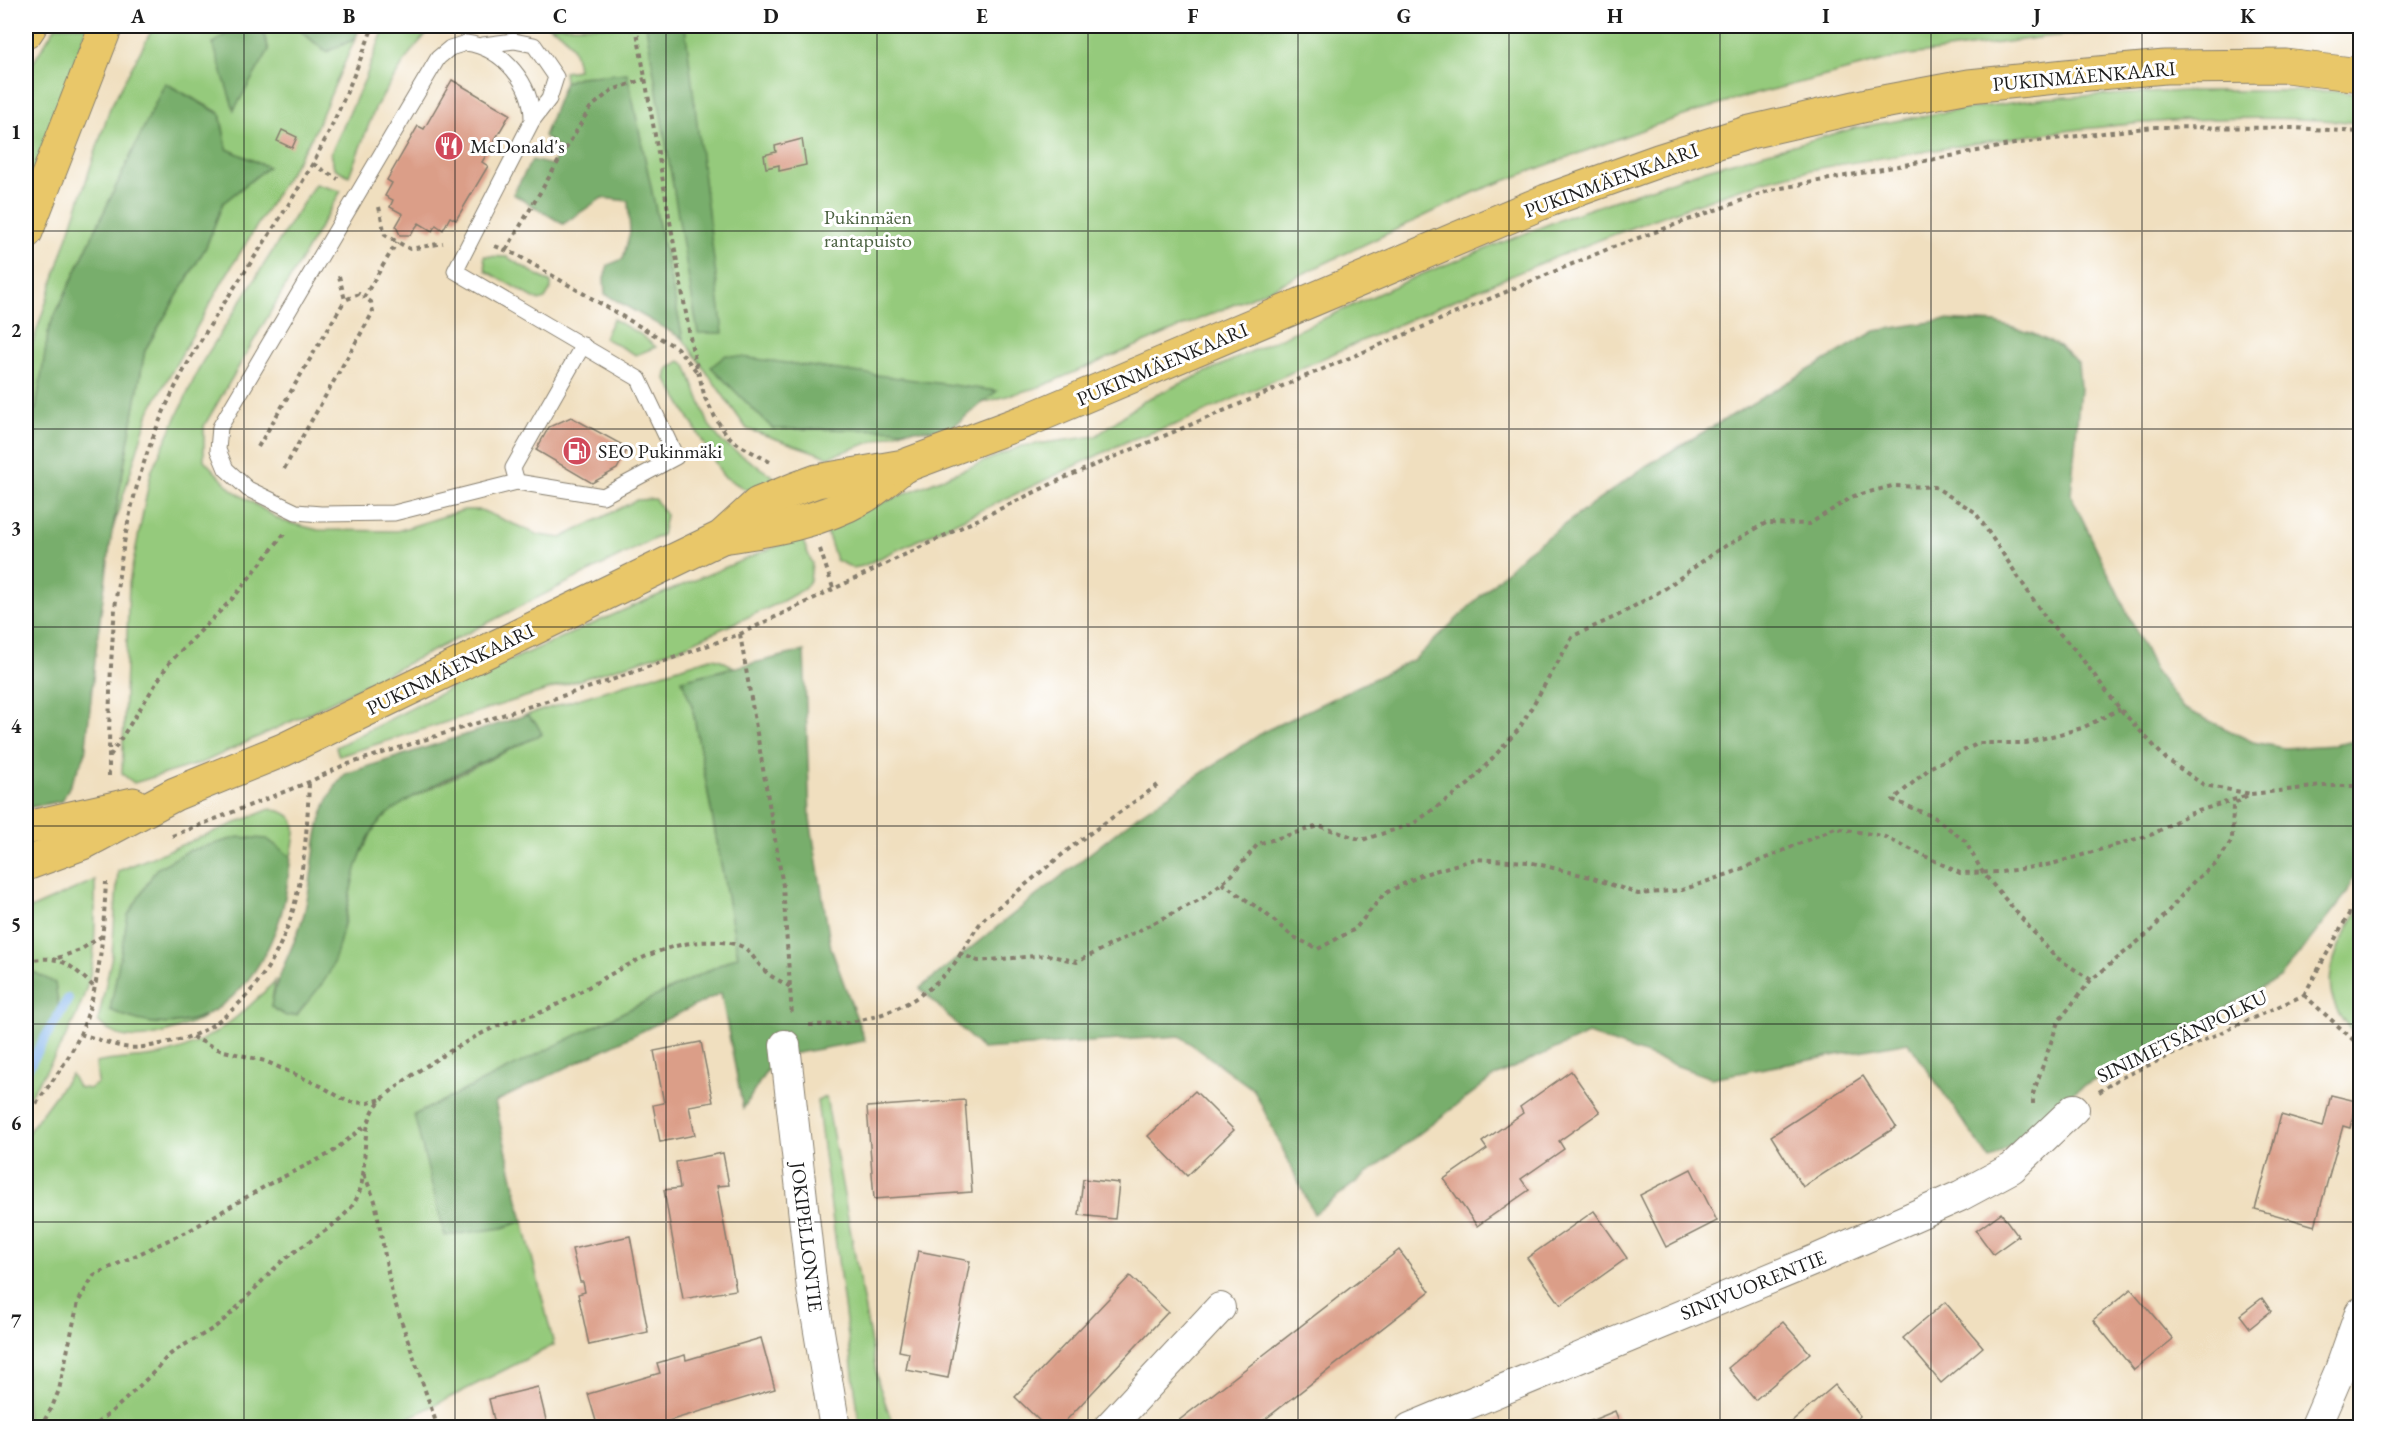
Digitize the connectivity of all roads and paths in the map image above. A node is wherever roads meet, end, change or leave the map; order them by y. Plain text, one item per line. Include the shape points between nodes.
1 (30, 26) edge
2 (106, 26) edge
3 (373, 26) edge
4 (636, 26) edge
5 (26, 32) edge
6 (483, 45) junction
7 (2361, 75) edge
8 (645, 79) junction
9 (532, 122) junction
10 (2361, 132) edge
11 (378, 203) dead end
12 (26, 232) edge
13 (473, 241) junction
14 (397, 242) junction
15 (506, 250) junction
16 (338, 272) dead end
17 (364, 297) junction
18 (345, 300) junction
19 (583, 345) junction
20 (258, 447) dead end
21 (284, 470) dead end
22 (517, 482) junction
23 (296, 512) junction
24 (740, 634) junction
25 (2120, 709) junction
26 (109, 757) junction
27 (109, 780) dead end
28 (309, 782) junction
29 (1158, 785) dead end
30 (2361, 786) edge
31 (176, 794) junction
32 (2251, 794) junction
33 (26, 828) edge
34 (170, 837) dead end
35 (26, 864) edge
36 (1983, 873) junction
37 (106, 882) dead end
38 (1222, 883) junction
39 (2361, 894) edge
40 (103, 935) junction
41 (960, 953) junction
42 (57, 958) junction
43 (26, 962) edge
44 (2091, 980) junction
45 (790, 987) junction
46 (96, 989) junction
47 (2304, 995) junction
48 (80, 1034) junction
49 (789, 1035) junction
50 (192, 1037) junction
51 (2361, 1046) edge
52 (382, 1099) junction
53 (2074, 1109) joint
54 (26, 1118) edge
55 (367, 1124) junction
56 (2031, 1150) junction
57 (364, 1173) junction
58 (1220, 1308) dead end
59 (2361, 1313) edge
60 (40, 1428) edge
61 (90, 1428) edge
62 (438, 1428) edge
63 (835, 1428) edge
64 (1108, 1428) edge
65 (1410, 1428) edge
66 (2315, 1428) edge

1 - 5 main road
2 - 12 main road
3 - 26 path via 350,88 313,164 199,342 159,421 130,504 122,551 112,649
4 - 8 path
6 - 9 lane via 522,82 530,97
6 - 9 lane via 514,41 534,45 556,77 549,99
6 - 23 lane via 466,43 450,48 438,58 220,427 218,450 226,469 248,489
7 - 31 main road, PUKINMÄENKAARI via 2286,66 2165,67 1970,86 1750,132 1658,161 1409,257 1028,420 904,466 817,481 758,504 722,537 283,750
8 - 15 path via 612,90 590,108
8 - 15 path via 700,376 677,348
9 - 13 lane
10 - 24 path via 2154,128 2020,143 1771,190 1608,249 1064,478
11 - 14 path via 385,235
13 - 14 path via 456,232 449,242 410,249
13 - 15 path
13 - 19 lane via 455,272
14 - 17 path
16 - 18 path
17 - 18 path via 359,294
17 - 21 path via 371,302 374,312
18 - 20 path
19 - 22 lane via 513,468
19 - 22 lane via 639,379 676,457 603,496
22 - 23 lane via 394,513
23 - 26 path via 256,572 169,663
24 - 28 path via 342,766
24 - 45 path via 783,886
25 - 32 path via 2166,759 2204,785
25 - 36 path via 2082,728 2026,743 1979,743 1931,767 1893,800 1934,817 1965,841
25 - 38 path via 2047,620 1975,513 1935,487 1892,486 1854,496 1809,524 1766,523 1715,552 1666,588 1573,636 1519,729 1469,784 1413,824 1362,840 1319,826 1291,832 1258,844
26 - 27 path
28 - 34 path
28 - 50 path via 303,870 294,914 274,959 249,994 221,1020
29 - 41 path via 1075,844 985,918
30 - 32 path
31 - 33 main road, PUKINMÄENKAARI
31 - 35 main road, PUKINMÄENKAARI via 86,842
32 - 36 path via 2189,814 2153,834 2052,864
32 - 44 path via 2234,806 2232,840 2216,864 2195,880 2152,930
36 - 38 path via 1960,873 1883,836 1835,828 1682,890 1638,894 1529,862 1475,859 1421,875 1384,894 1355,929 1318,949 1292,936
36 - 44 path via 2054,956
37 - 40 path
38 - 41 path via 1203,898 1077,962 1048,955 978,961
39 - 47 path
40 - 42 path via 80,950
40 - 46 path
41 - 49 path via 955,963 907,1005 886,1015
42 - 43 path
42 - 46 path
44 - 56 path via 2058,1022 2034,1094
45 - 49 path
45 - 52 path via 767,973 742,945 703,941 682,944 623,968 543,1011 480,1035
46 - 48 path
47 - 51 path
47 - 53 path, SINIMETSÄNPOLKU via 2118,1079
48 - 50 path via 126,1047
48 - 54 path
49 - 63 street, JOKIPELLONTIE via 812,1289
50 - 52 path via 220,1050 265,1061 348,1102
52 - 55 path
53 - 56 street, SINIVUORENTIE
55 - 57 path
55 - 60 path via 331,1154 182,1234 94,1275 78,1302 59,1389
56 - 65 street, SINIVUORENTIE via 2012,1168 1960,1196
57 - 61 path via 356,1201 347,1212 278,1265 216,1326 171,1353
57 - 62 path via 375,1201 392,1294
58 - 64 street
59 - 66 street

